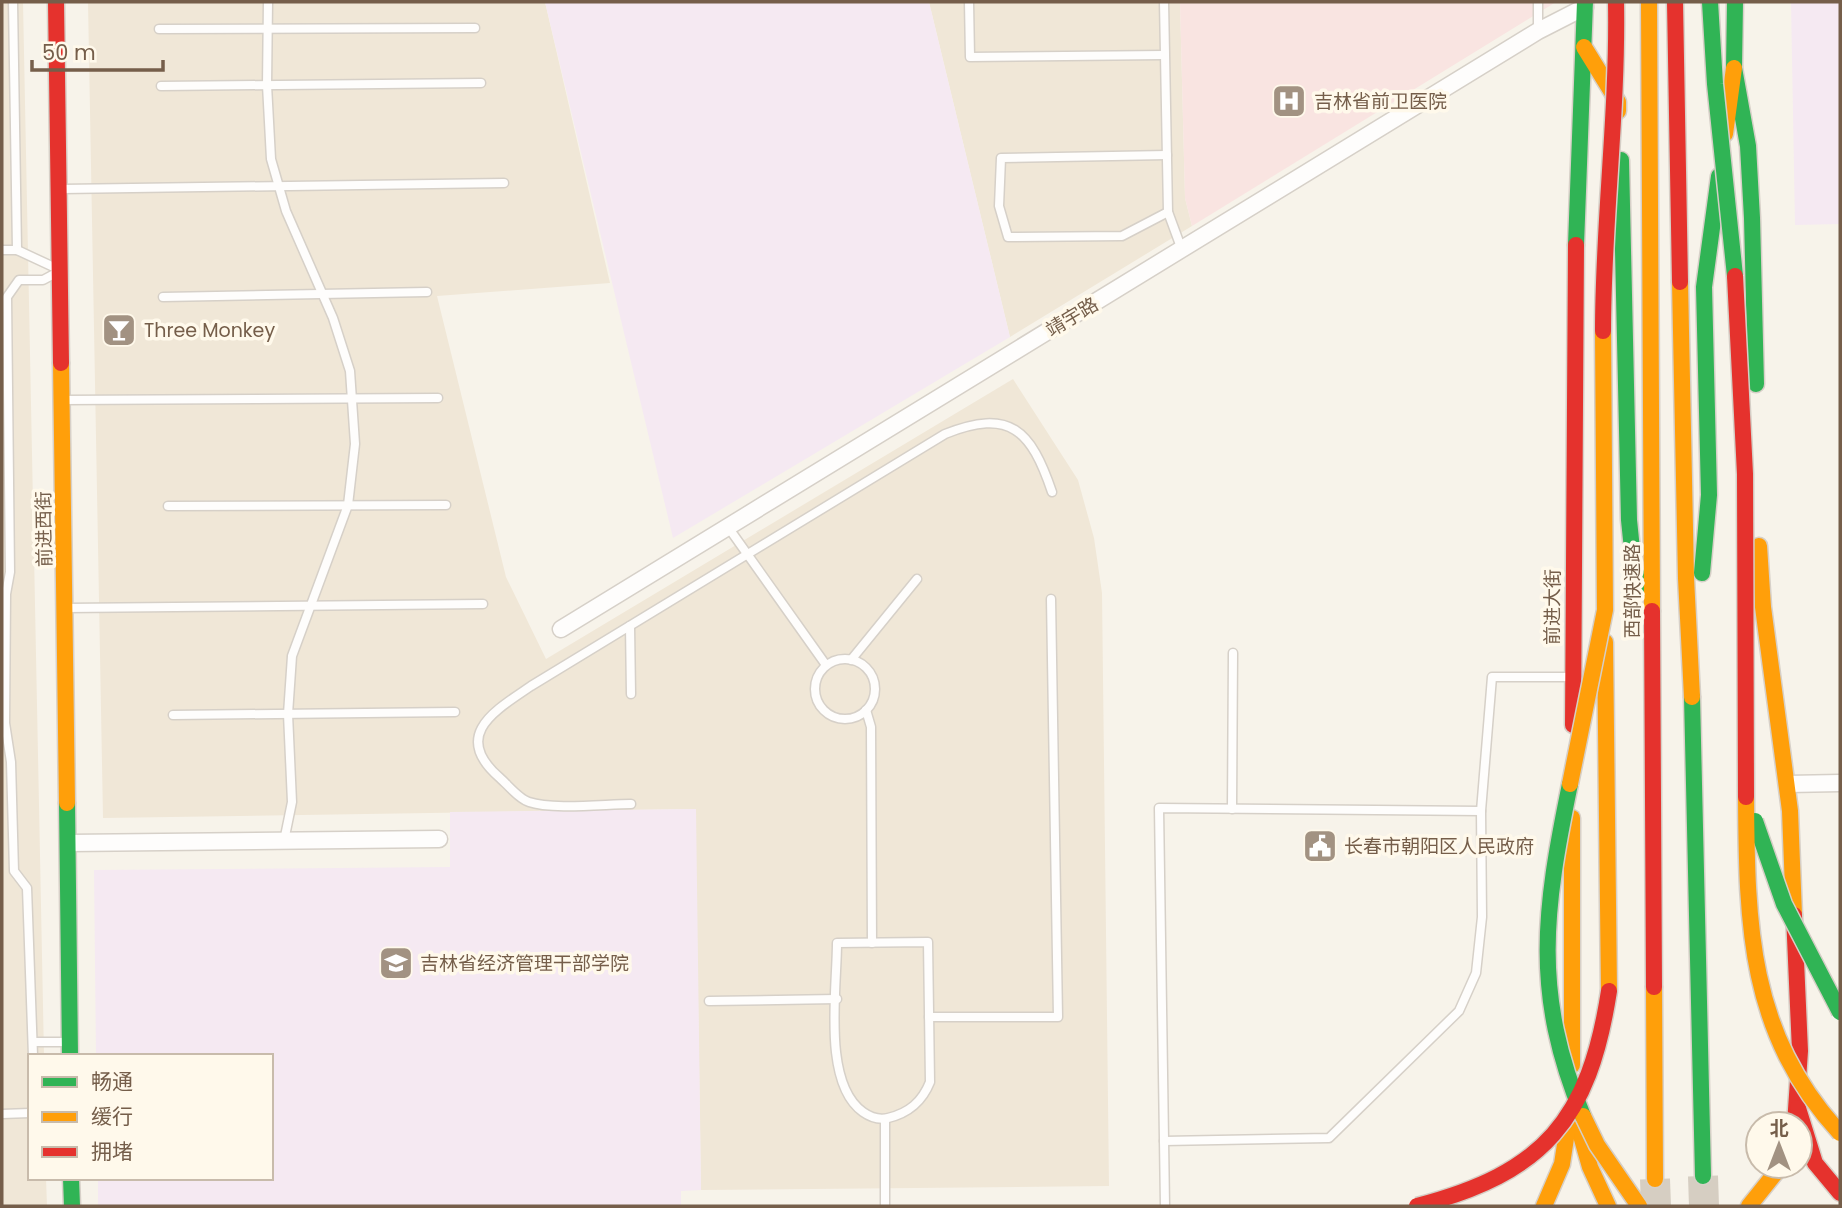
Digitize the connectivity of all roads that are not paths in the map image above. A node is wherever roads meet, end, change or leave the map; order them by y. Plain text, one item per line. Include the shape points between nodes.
1 (13, 2) edge
2 (56, 2) edge
3 (268, 2) edge
4 (969, 2) edge
5 (1164, 2) edge
6 (1538, 2) edge
7 (1616, 2) edge
8 (1649, 2) edge
9 (1675, 2) edge
10 (1710, 2) edge
11 (1735, 2) edge
12 (1585, 4) edge
13 (475, 28) dead end
14 (159, 29) dead end
15 (268, 29) junction
16 (1538, 31) junction
17 (1584, 47) junction
18 (1164, 55) junction
19 (1734, 68) junction
20 (481, 83) dead end
21 (267, 85) junction
22 (161, 86) dead end
23 (1167, 155) junction
24 (504, 183) dead end
25 (279, 186) junction
26 (59, 189) junction
27 (1168, 212) junction
28 (2, 250) edge
29 (16, 250) junction
30 (1182, 250) junction
31 (61, 271) junction
32 (427, 292) dead end
33 (322, 295) junction
34 (163, 298) dead end
35 (352, 398) junction
36 (438, 398) dead end
37 (63, 400) junction
38 (1052, 492) dead end
39 (446, 505) dead end
40 (167, 506) dead end
41 (348, 506) junction
42 (728, 527) junction
43 (747, 556) junction
44 (917, 579) dead end
45 (1051, 599) dead end
46 (483, 604) dead end
47 (311, 606) junction
48 (66, 608) junction
49 (1690, 609) junction
50 (1605, 610) junction
51 (1653, 611) junction
52 (630, 626) junction
53 (561, 629) dead end
54 (1233, 653) dead end
55 (851, 660) junction
56 (826, 665) junction
57 (1573, 677) junction
58 (631, 694) dead end
59 (866, 710) junction
60 (455, 712) dead end
61 (288, 714) junction
62 (173, 715) dead end
63 (1840, 783) edge
64 (1788, 784) junction
65 (1746, 792) junction
66 (631, 804) dead end
67 (1233, 809) junction
68 (1481, 811) junction
69 (439, 839) dead end
70 (285, 841) junction
71 (69, 843) junction
72 (872, 943) junction
73 (837, 999) junction
74 (709, 1001) dead end
75 (1840, 1012) edge
76 (929, 1017) junction
77 (33, 1042) junction
78 (70, 1049) edge
79 (33, 1054) edge
80 (1574, 1083) junction
81 (1797, 1110) edge
82 (2, 1114) edge
83 (28, 1114) edge
84 (885, 1119) junction
85 (1840, 1133) edge
86 (1164, 1141) junction
87 (1814, 1159) edge
88 (1703, 1176) tunnel mouth
89 (71, 1180) edge
90 (1655, 1180) tunnel mouth
91 (1770, 1180) edge
92 (1840, 1193) edge
93 (72, 1206) edge
94 (885, 1206) edge
95 (1165, 1206) edge
96 (1417, 1206) edge
97 (1544, 1206) edge
98 (1608, 1206) edge
99 (1639, 1206) edge
100 (1749, 1206) edge

1 - 29 lane
2 - 26 main road, 前进西街
3 - 15 lane
4 - 18 lane via 970,57
5 - 18 lane
6 - 16 lane
7 - 50 main road, bridge via 1617,59 1603,256
8 - 51 main road, 西部快速路
9 - 49 main road
10 - 65 main road, bridge via 1739,328
11 - 19 main road
12 - 16 street, 靖宇路
12 - 17 main road, 前进大街
13 - 15 lane
14 - 15 lane
15 - 21 lane
16 - 30 street, 靖宇路
17 - 51 main road via 1618,102 1629,520 1634,569
17 - 57 main road, 前进大街 via 1576,175
18 - 23 lane
19 - 49 main road via 1704,287 1709,495 1704,568
19 - 64 main road via 1748,146 1752,218 1763,607
20 - 21 lane
21 - 22 lane
21 - 25 lane via 271,159
23 - 27 lane
23 - 27 lane via 1001,158 999,206 1008,237 1122,236
24 - 25 lane
25 - 26 lane
25 - 33 lane
26 - 31 main road, 前进西街
27 - 30 lane
28 - 29 lane
29 - 31 lane
30 - 42 street, 靖宇路
31 - 37 main road, 前进西街
31 - 77 lane via 43,280 19,280 8,297 10,572 5,723 11,762 14,871 27,888
32 - 33 lane
33 - 34 lane
33 - 35 lane via 350,371
35 - 36 lane
35 - 37 lane
35 - 41 lane via 355,444
37 - 48 main road, 前进西街
38 - 43 lane via 1042,462 1022,431 998,422 973,423 945,435
39 - 41 lane
40 - 41 lane
41 - 47 lane
42 - 43 lane
42 - 53 street, 靖宇路
43 - 52 lane
43 - 56 lane
44 - 55 lane
45 - 76 lane via 1058,1017
46 - 47 lane
47 - 48 lane
47 - 61 lane via 292,656
48 - 71 main road, 前进西街
49 - 88 main road
50 - 96 main road, bridge via 1611,955 1600,1055 1589,1083 1559,1129 1535,1155 1483,1189
50 - 99 main road, bridge via 1551,876 1546,957 1559,1047 1582,1113 1597,1145
51 - 90 main road, 西部快速路
52 - 58 lane
52 - 66 lane via 488,716 477,734 491,771 528,802
54 - 67 lane
55 - 56 lane
55 - 59 lane via 864,666 873,680 874,696
56 - 59 lane via 815,687 825,711 850,718
57 - 68 lane via 1492,677
57 - 80 main road, 前进大街
59 - 72 lane via 871,727
60 - 61 lane
61 - 62 lane
61 - 70 lane via 292,802
63 - 64 street
64 - 81 main road via 1800,1051
65 - 75 main road, bridge via 1784,904
65 - 85 main road, bridge via 1748,914 1758,981 1793,1070
67 - 68 lane
67 - 86 lane via 1159,808
68 - 86 lane via 1481,931 1476,973 1459,1011 1329,1138
69 - 70 street
70 - 71 street
71 - 78 main road, 前进西街
72 - 73 lane via 838,943
72 - 76 lane via 928,942
73 - 74 lane
73 - 84 lane via 837,1067 843,1090 861,1111
76 - 84 lane via 930,1082 925,1097 909,1111
77 - 78 lane
77 - 79 lane
80 - 97 main road via 1562,1164
80 - 98 main road, 前进大街 via 1579,1129
82 - 83 lane
84 - 94 lane
86 - 95 lane
87 - 92 main road
89 - 93 main road
91 - 100 main road

